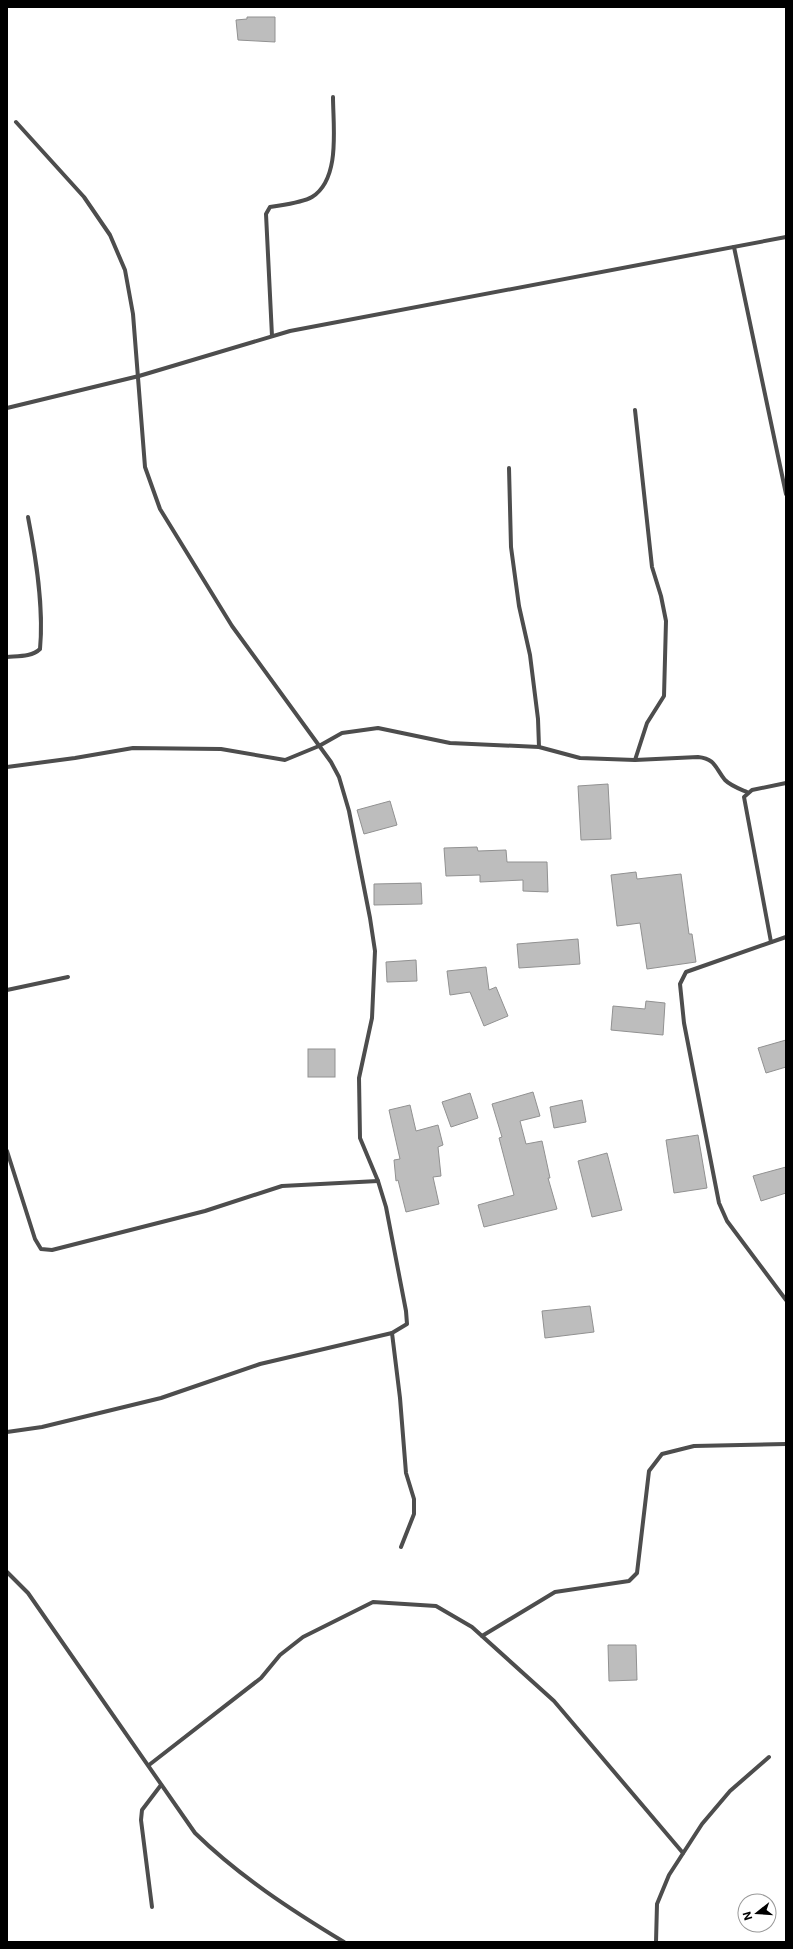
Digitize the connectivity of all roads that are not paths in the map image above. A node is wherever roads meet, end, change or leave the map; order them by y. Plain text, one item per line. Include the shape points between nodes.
1 (333, 97) dead end
2 (16, 122) dead end
3 (786, 237) edge
4 (734, 247) junction
5 (272, 336) junction
6 (139, 376) junction
7 (7, 408) edge
8 (635, 410) dead end
9 (509, 468) dead end
10 (786, 494) edge
11 (28, 517) dead end
12 (7, 658) edge
13 (319, 746) junction
14 (539, 747) junction
15 (635, 760) junction
16 (7, 766) edge
17 (786, 783) edge
18 (747, 792) junction
19 (786, 937) edge
20 (771, 942) junction
21 (68, 977) dead end
22 (7, 990) edge
23 (7, 1151) edge
24 (378, 1181) junction
25 (786, 1300) edge
26 (392, 1333) junction
27 (7, 1432) edge
28 (786, 1444) edge
29 (402, 1547) dead end
30 (7, 1572) edge
31 (482, 1636) junction
32 (769, 1757) dead end
33 (149, 1765) junction
34 (161, 1785) junction
35 (683, 1853) junction
36 (152, 1907) dead end
37 (344, 1942) edge
38 (656, 1942) edge

1 - 5 street via 332,166 328,179 311,198 270,207 266,214
2 - 6 street via 84,197 110,235 125,270 133,314
3 - 4 street
4 - 5 street
4 - 10 street
5 - 6 street
6 - 7 street
6 - 13 street via 145,467 160,509 232,626
8 - 15 street via 652,567 666,621 664,696 647,723
9 - 14 street via 511,547 531,663
11 - 12 street via 34,548 41,628 40,649 36,653
13 - 14 street via 342,732 378,728 450,743
13 - 16 street via 285,760 221,749 133,748
13 - 24 street via 339,777 350,812 375,951 373,1011 359,1078 360,1138
14 - 15 street via 580,758
15 - 18 street via 707,758 731,785
17 - 18 street
18 - 20 street via 744,797
19 - 20 street
20 - 25 street via 686,972 680,984 684,1023 719,1203 727,1221
21 - 22 street
23 - 24 street via 35,1239 41,1248 52,1250 205,1211 282,1186
24 - 26 street via 386,1207 406,1311 407,1324
26 - 27 street via 260,1364 161,1398 42,1427
26 - 29 street via 406,1473 414,1499 414,1514
28 - 31 street via 694,1446 662,1454 648,1471 634,1578 629,1581 555,1592
30 - 33 street via 28,1593
31 - 33 street via 472,1627 436,1606 373,1602 303,1637 280,1654 261,1678
31 - 35 street via 554,1701
32 - 35 street via 730,1791 702,1824
33 - 34 street
34 - 36 street via 142,1810 141,1820
34 - 37 street via 195,1833 215,1852 266,1892
35 - 38 street via 669,1875 657,1904

